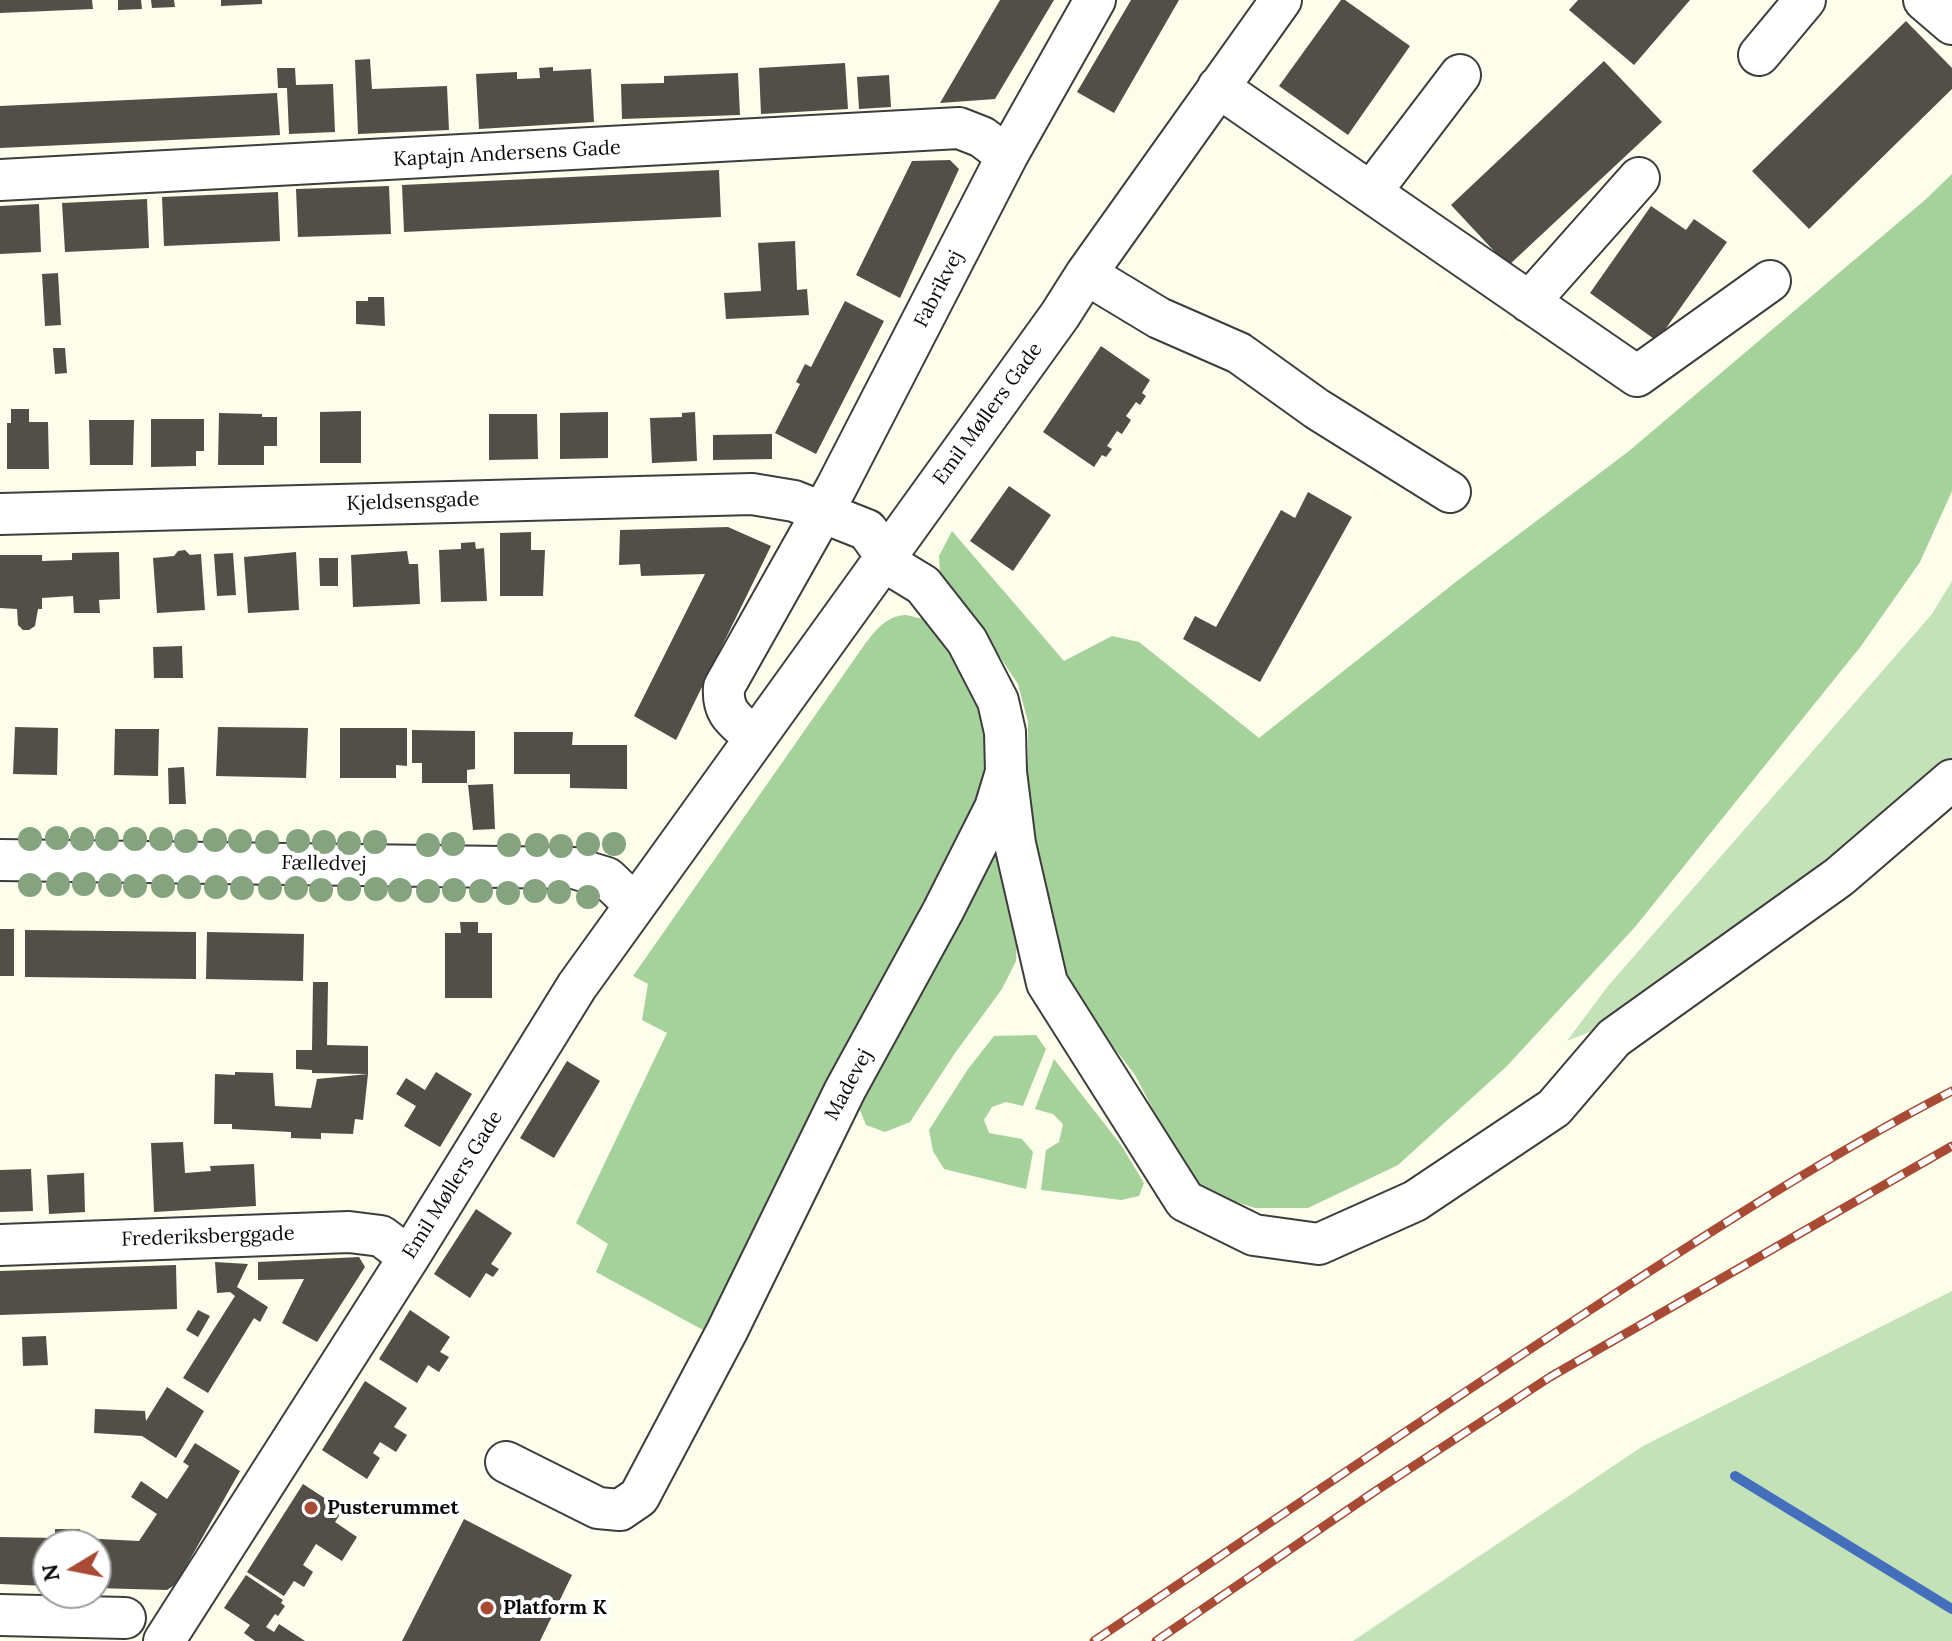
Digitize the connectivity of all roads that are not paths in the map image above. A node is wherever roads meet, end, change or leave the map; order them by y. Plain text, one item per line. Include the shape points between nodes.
1 (1095, 0) edge
2 (1281, 0) edge
3 (1805, 0) edge
4 (1924, 0) edge
5 (1952, 24) edge
6 (1759, 55) dead end
7 (1460, 75) dead end
8 (1218, 87) junction
9 (1007, 156) junction
10 (1639, 178) dead end
11 (0, 180) edge
12 (1371, 192) junction
13 (1086, 274) junction
14 (1770, 281) dead end
15 (1529, 302) junction
16 (1450, 492) dead end
17 (823, 512) junction
18 (0, 514) edge
19 (884, 557) junction
20 (754, 737) junction
21 (1006, 772) junction
22 (1952, 780) edge
23 (0, 860) edge
24 (635, 905) junction
25 (0, 1245) edge
26 (409, 1257) junction
27 (506, 1462) dead end
28 (0, 1615) edge
29 (125, 1618) dead end
30 (164, 1641) edge

1 - 9 street, Fabrikvej
2 - 8 street, Emil Møllers Gade
3 - 6 street
4 - 5 street
7 - 12 street
8 - 12 street
8 - 13 street, Emil Møllers Gade
9 - 11 street, Kaptajn Andersens Gade via 959,128
9 - 17 street, Fabrikvej
10 - 15 street
12 - 15 street
13 - 16 street via 1159,318 1239,353
13 - 19 street, Emil Møllers Gade
14 - 15 street via 1637,376
17 - 18 street, Kjeldsensgade via 752,494
17 - 19 street via 867,530
17 - 20 street via 724,687 723,704
19 - 20 street, Emil Møllers Gade
19 - 21 street, Madevej via 923,585 967,641 998,701
20 - 24 street, Emil Møllers Gade
21 - 22 street via 1015,844 1047,983 1185,1201 1254,1235 1319,1244 1415,1201 1554,1108 1614,1038 1839,877
21 - 27 street, Madevej via 995,808 943,911 845,1090 639,1497 620,1510 598,1508
23 - 24 street, Fælledvej via 574,868 607,878
24 - 26 street, Emil Møllers Gade via 577,986
25 - 26 street, Frederiksberggade via 349,1232 381,1236
26 - 30 street, Emil Møllers Gade
28 - 29 street

